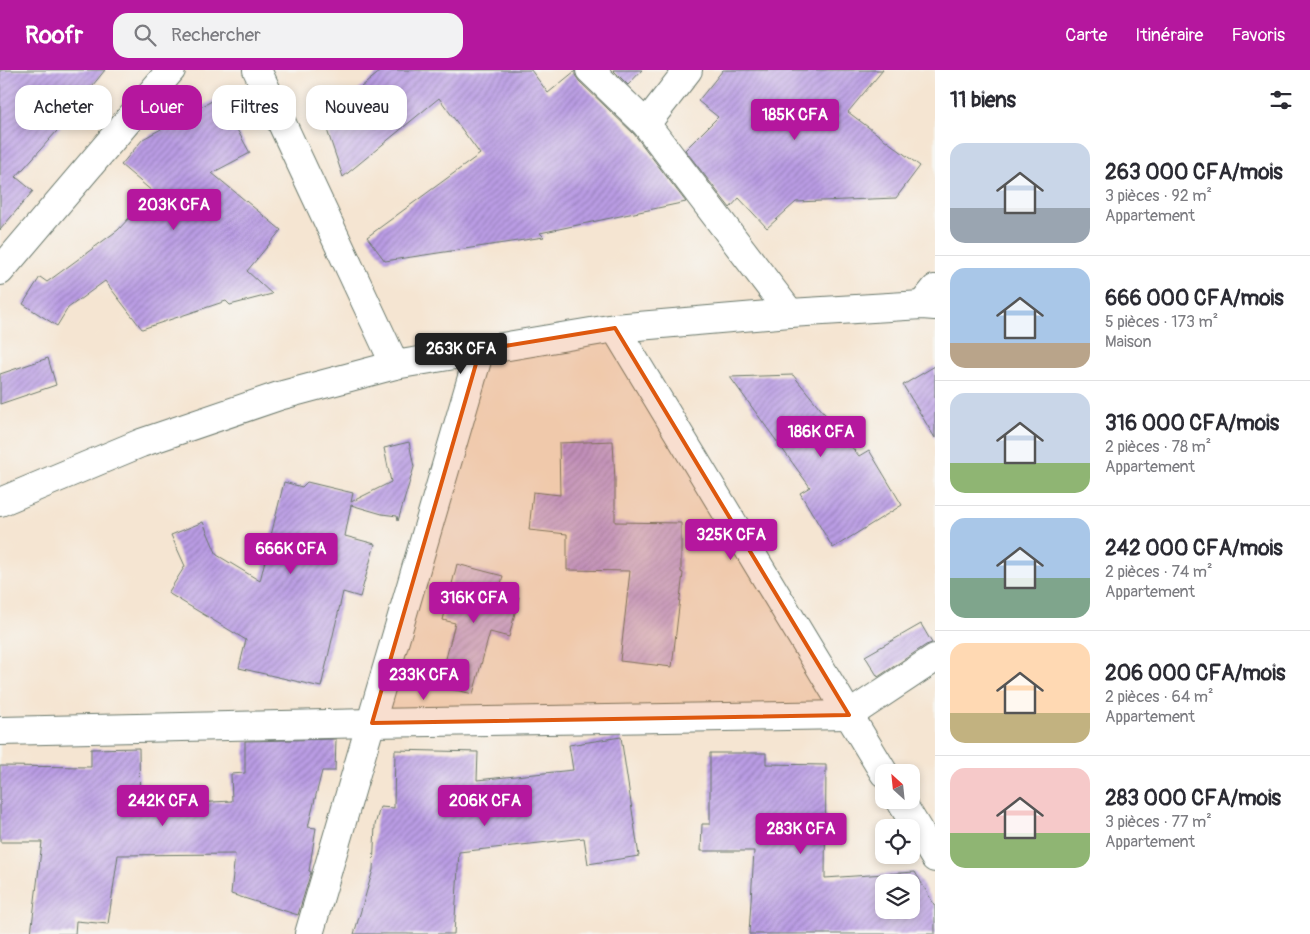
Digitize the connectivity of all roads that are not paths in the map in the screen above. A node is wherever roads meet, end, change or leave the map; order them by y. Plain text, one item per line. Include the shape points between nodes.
1 (171, 70) edge
2 (257, 70) edge
3 (590, 70) edge
4 (688, 70) edge
5 (646, 124) junction
6 (0, 271) edge
7 (930, 300) edge
8 (790, 314) junction
9 (615, 328) junction
10 (480, 350) junction
11 (395, 365) junction
12 (0, 502) edge
13 (935, 658) edge
14 (849, 715) junction
15 (372, 723) junction
16 (0, 731) edge
17 (879, 764) edge
18 (905, 809) edge
19 (935, 858) edge
20 (308, 934) edge

1 - 6 street
2 - 11 street
3 - 5 street
4 - 5 street
5 - 8 street
7 - 8 street
8 - 9 street
9 - 10 street
9 - 14 street
10 - 11 street
10 - 15 street
11 - 12 street via 279,396 141,443
13 - 14 street
14 - 15 street
14 - 17 street
15 - 16 street
15 - 20 street
18 - 19 street

